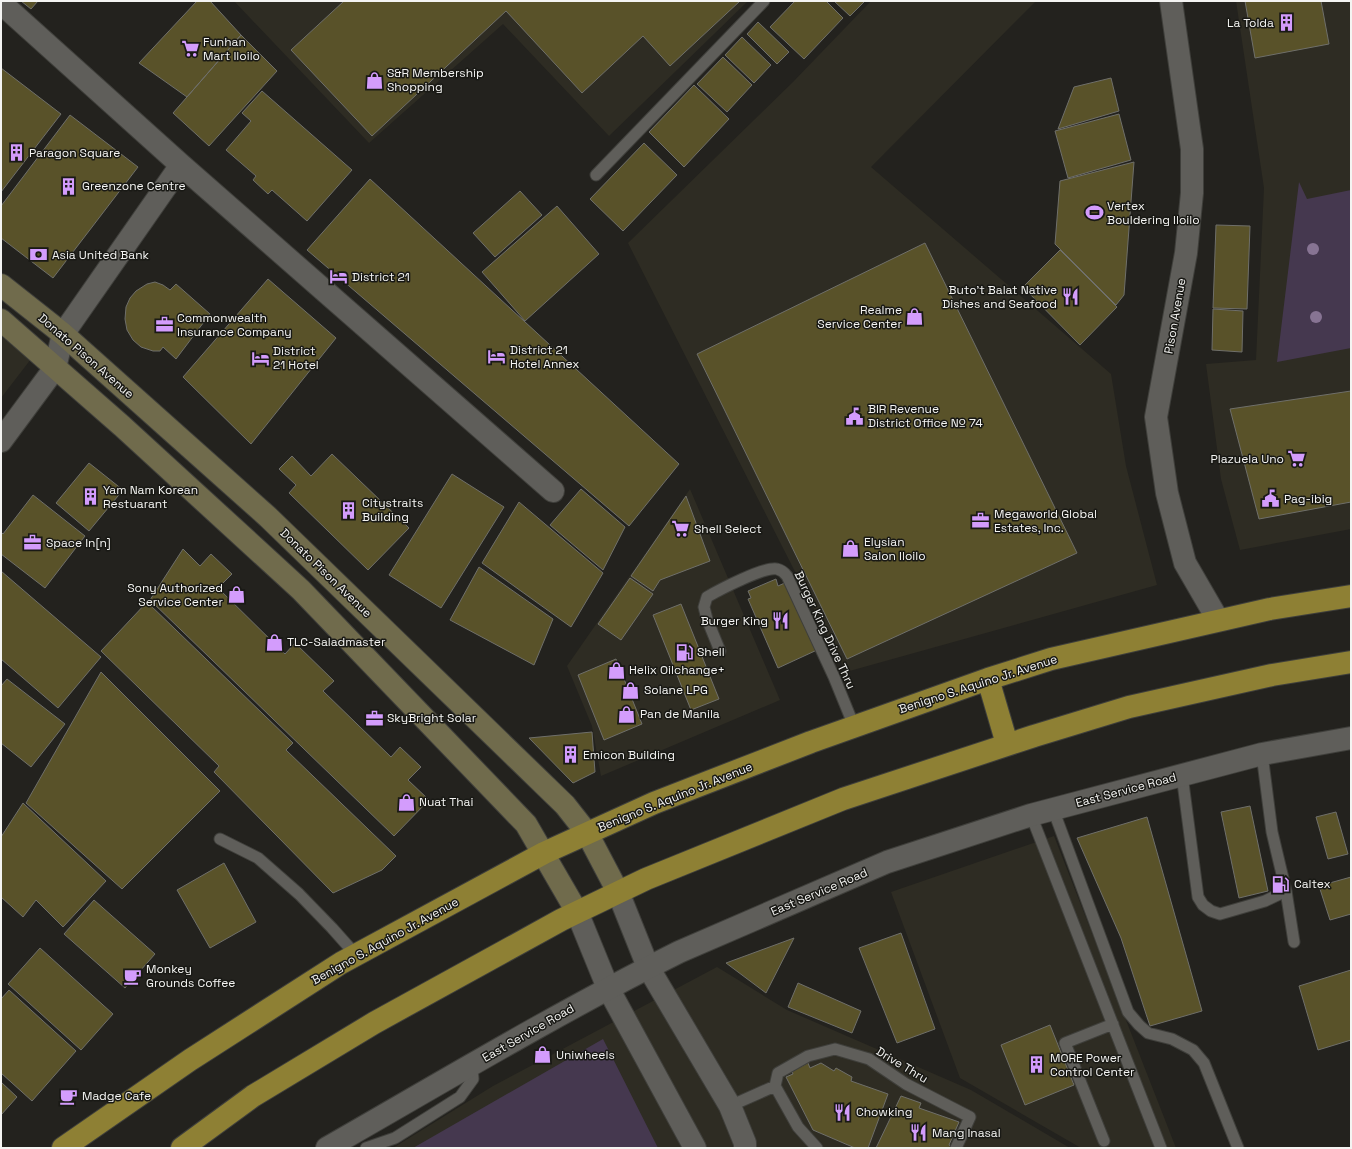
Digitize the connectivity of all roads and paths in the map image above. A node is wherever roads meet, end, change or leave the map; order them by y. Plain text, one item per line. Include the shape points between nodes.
1 (764, 1) edge
2 (1171, 1) edge
3 (1, 3) edge
4 (181, 165) junction
5 (596, 175) dead end
6 (1, 285) edge
7 (1, 320) edge
8 (63, 334) junction
9 (55, 368) junction
10 (1, 441) edge
11 (553, 491) dead end
12 (1351, 596) edge
13 (1218, 620) junction
14 (720, 652) dead end
15 (1351, 662) edge
16 (988, 679) junction
17 (854, 726) junction
18 (1351, 738) edge
19 (1007, 744) junction
20 (1262, 754) junction
21 (1182, 775) junction
22 (1053, 810) junction
23 (1031, 815) junction
24 (587, 833) junction
25 (220, 839) dead end
26 (544, 853) junction
27 (1286, 891) junction
28 (618, 892) junction
29 (576, 912) junction
30 (1294, 942) dead end
31 (356, 955) junction
32 (648, 967) junction
33 (608, 988) junction
34 (1113, 1024) junction
35 (472, 1065) junction
36 (775, 1086) junction
37 (730, 1106) junction
38 (1104, 1141) dead end
39 (62, 1148) edge
40 (182, 1148) edge
41 (327, 1148) edge
42 (366, 1148) edge
43 (695, 1148) edge
44 (746, 1148) edge
45 (817, 1148) edge
46 (956, 1148) edge
47 (1161, 1148) edge
48 (1238, 1148) edge

1 - 5 lane
2 - 13 street, Pison Avenue via 1192,148 1192,193 1186,254 1156,417 1167,493 1185,563
3 - 4 street
4 - 8 street
4 - 11 street
6 - 8 main road, Donato Pison Avenue
7 - 9 main road
8 - 9 street
8 - 24 main road, Donato Pison Avenue via 268,517 565,805
9 - 10 street
9 - 26 main road via 301,590 526,824
12 - 13 highway, Benigno S. Aquino Jr. Avenue
13 - 16 highway, Benigno S. Aquino Jr. Avenue via 1051,659
14 - 17 lane, Burger King Drive Thru via 704,607 707,597 769,569 783,571 834,677
15 - 19 highway via 1272,675 1129,707
16 - 17 highway, Benigno S. Aquino Jr. Avenue
16 - 19 highway
17 - 24 highway, Benigno S. Aquino Jr. Avenue via 654,803
18 - 20 street, East Service Road
19 - 28 highway via 843,798
20 - 21 street, East Service Road
20 - 27 lane via 1272,832
21 - 22 street, East Service Road
21 - 27 lane via 1198,897 1204,905 1220,914
22 - 23 street, East Service Road
22 - 48 lane via 1128,1012 1148,1032 1172,1039 1193,1050 1204,1062
23 - 32 street, East Service Road via 887,862
23 - 34 lane
24 - 26 highway, Benigno S. Aquino Jr. Avenue
24 - 28 main road, Donato Pison Avenue
25 - 31 lane via 258,858 299,894
26 - 29 main road
26 - 31 highway, Benigno S. Aquino Jr. Avenue
27 - 30 lane
28 - 29 highway
28 - 32 street
29 - 33 street
29 - 40 highway via 374,1023 253,1096
31 - 39 highway, Benigno S. Aquino Jr. Avenue via 190,1060
32 - 33 street, East Service Road
32 - 37 street
33 - 35 street, East Service Road
33 - 43 street
34 - 38 lane via 1065,1043
34 - 47 lane
35 - 41 street, East Service Road
35 - 42 lane via 473,1079 460,1097 395,1138
36 - 37 lane
36 - 45 lane via 798,1127
36 - 46 lane, Drive Thru via 778,1073 808,1056 835,1049 868,1059 906,1084 970,1117
37 - 44 street

